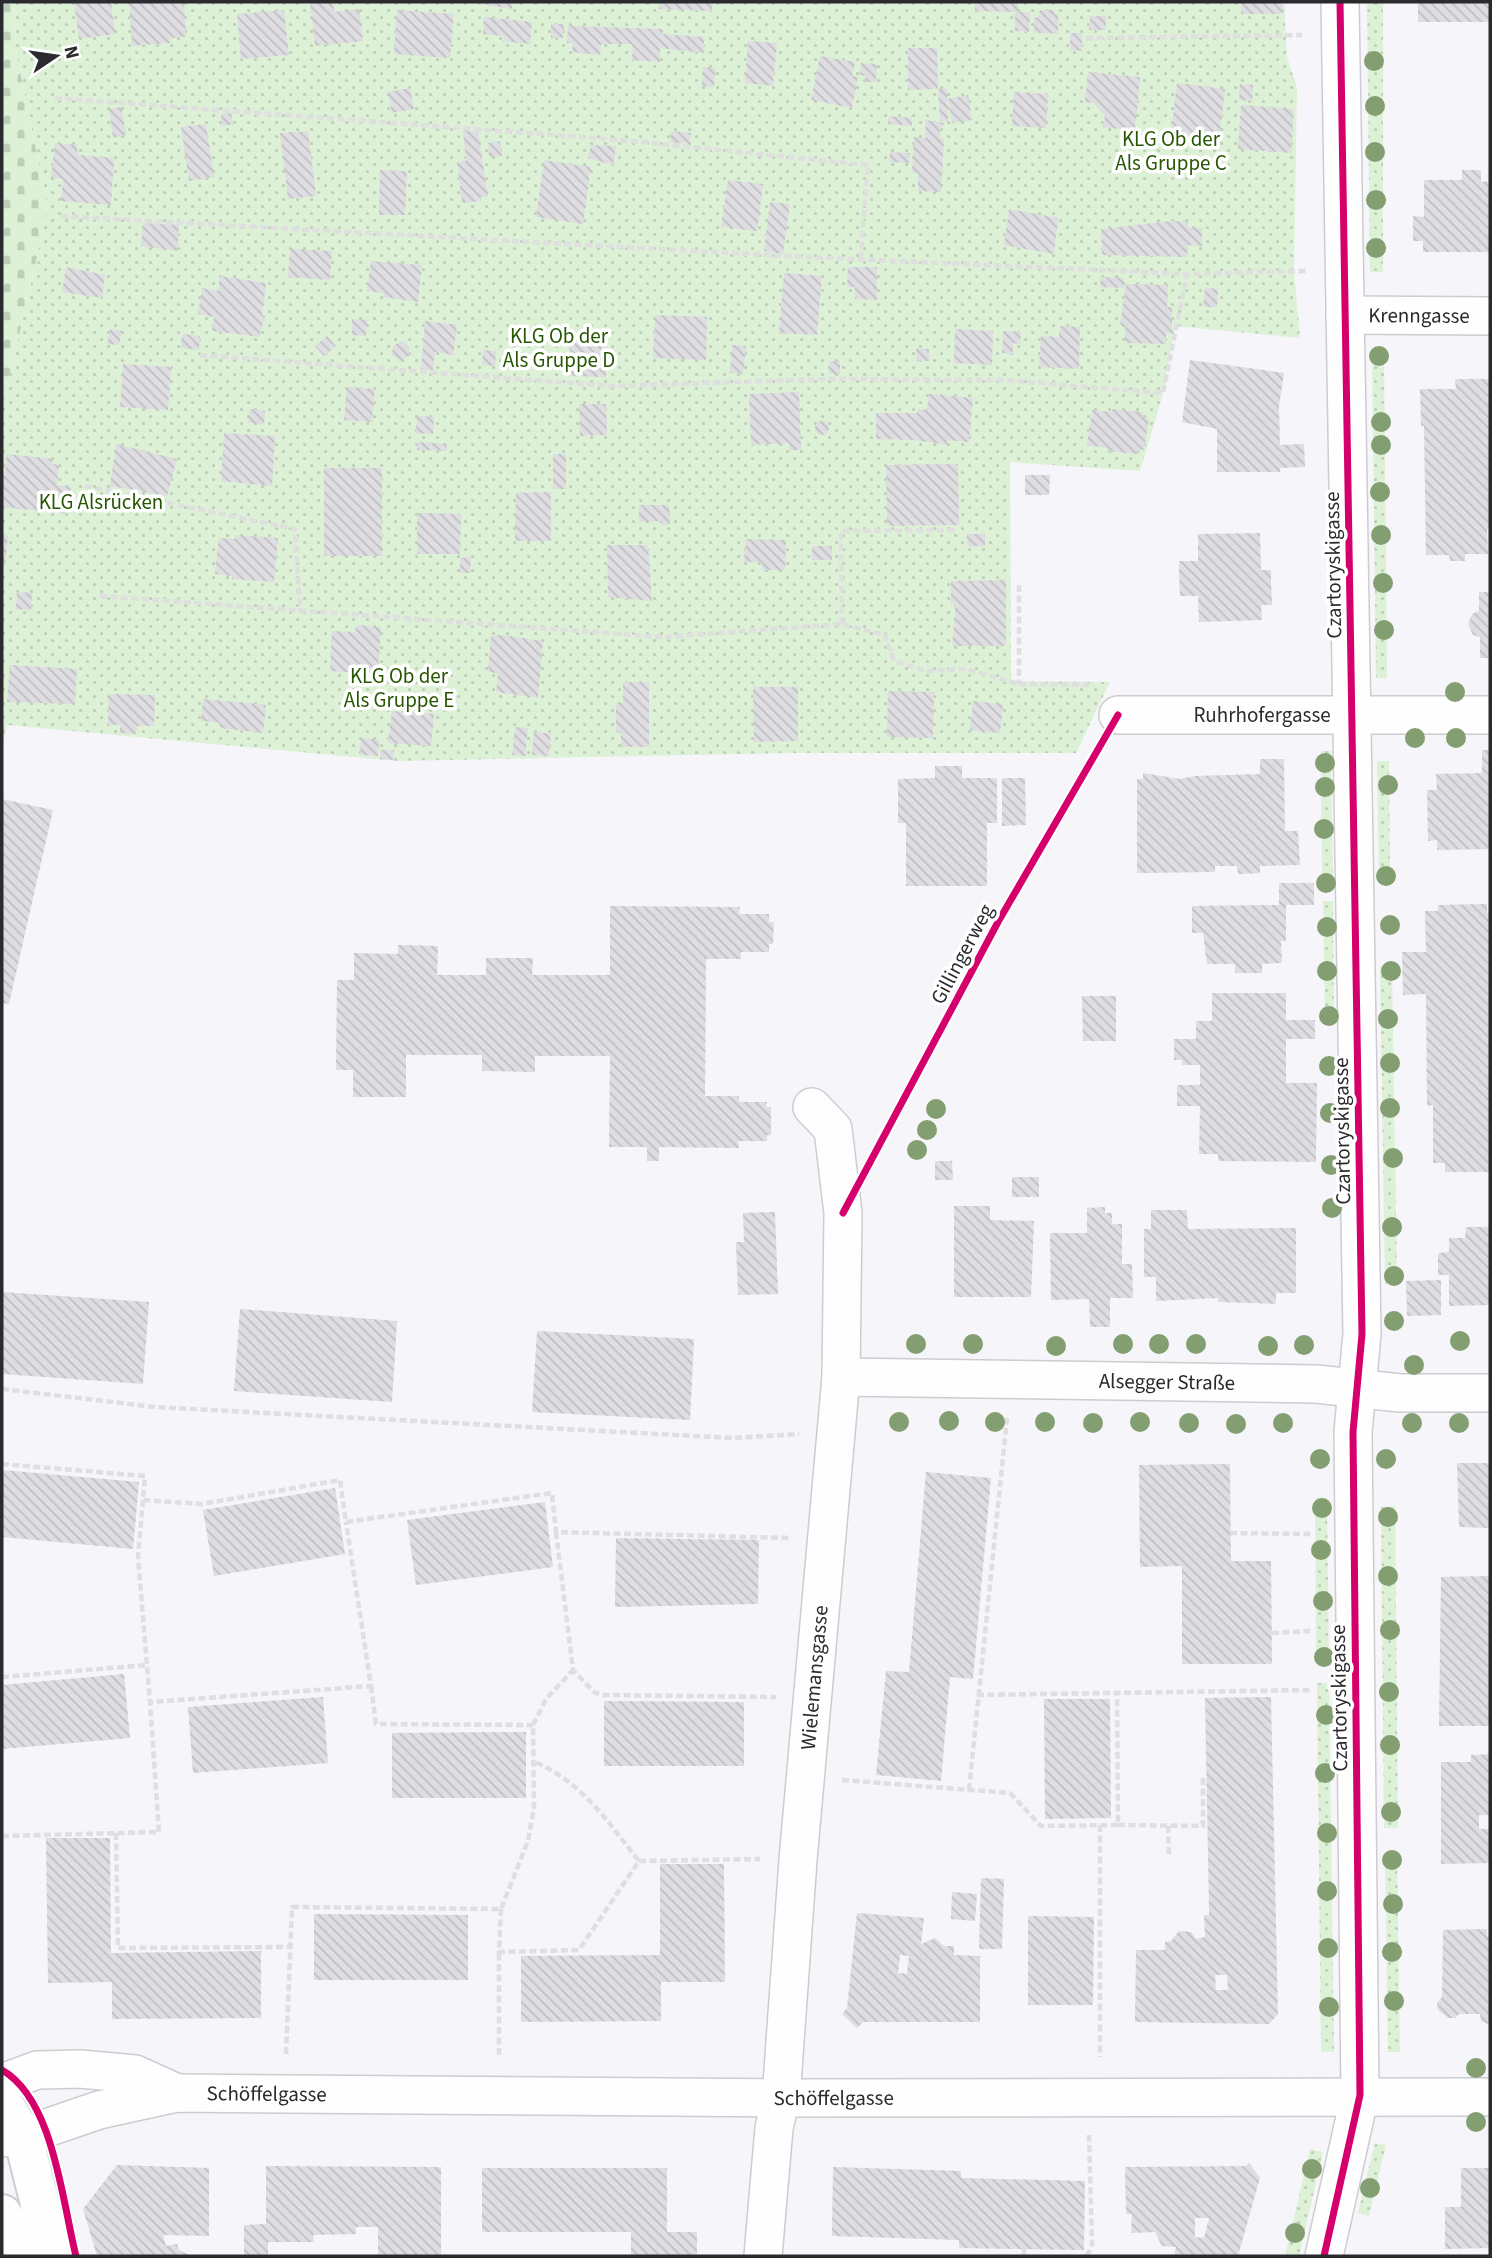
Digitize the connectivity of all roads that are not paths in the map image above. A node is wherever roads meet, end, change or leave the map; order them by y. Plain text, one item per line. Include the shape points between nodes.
1 (1340, 2) edge
2 (1345, 315) junction
3 (1490, 316) edge
4 (1126, 715) road end
5 (1353, 715) junction
6 (1490, 715) edge
7 (812, 1107) dead end
8 (841, 1377) junction
9 (1359, 1388) junction
10 (1490, 1393) edge
11 (2, 2083) edge
12 (177, 2093) junction
13 (1360, 2095) junction
14 (1490, 2097) edge
15 (781, 2098) junction
16 (2, 2101) edge
17 (13, 2137) edge
18 (2, 2214) edge
19 (22, 2256) edge
20 (53, 2256) edge
21 (763, 2256) edge
22 (1324, 2256) edge

1 - 2 street, Czartoryskigasse
2 - 3 street, Krenngasse
2 - 5 street, Czartoryskigasse
4 - 5 street, Ruhrhofergasse
5 - 6 street, Ruhrhofergasse
5 - 9 street, Czartoryskigasse
7 - 8 street, Wielemansgasse via 833,1129 843,1213
8 - 9 street, Alsegger Straße
8 - 15 street, Wielemansgasse
9 - 10 street, Alsegger Straße
9 - 13 street, Czartoryskigasse via 1353,1432
11 - 12 street, Schöffelgasse via 37,2070 80,2069 135,2074
12 - 15 street, Schöffelgasse
12 - 17 street, Schöffelgasse via 99,2110
13 - 14 street, Schöffelgasse
13 - 15 street, Schöffelgasse
13 - 22 street, Czartoryskigasse
15 - 21 street, Wielemansgasse via 774,2128
16 - 17 main road
17 - 20 main road
18 - 19 main road

